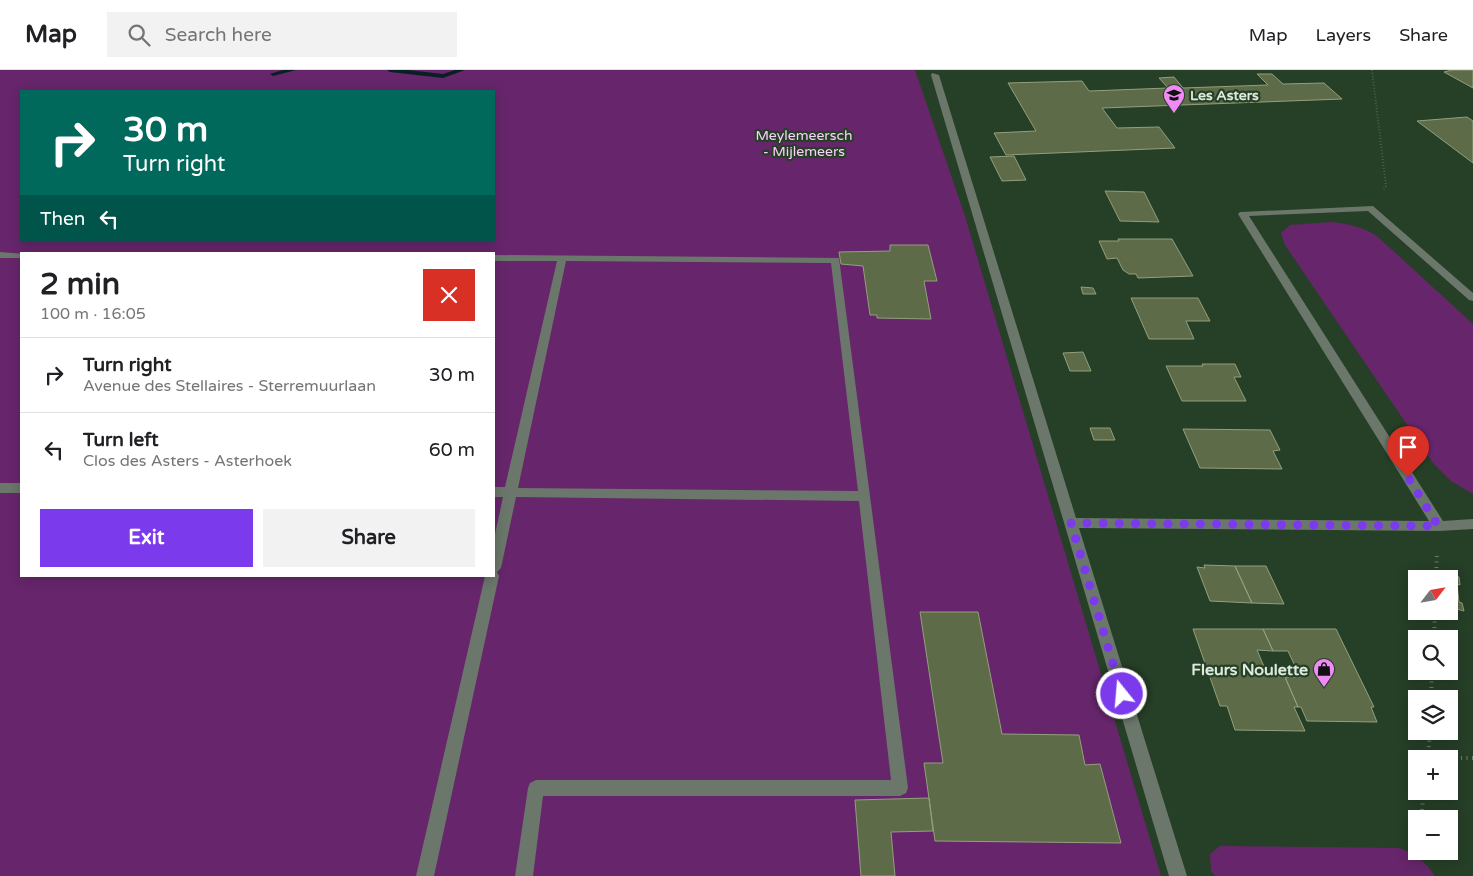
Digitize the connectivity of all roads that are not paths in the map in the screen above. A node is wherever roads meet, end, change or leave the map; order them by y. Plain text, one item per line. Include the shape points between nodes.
1 (935, 76) dead end
2 (0, 255) edge
3 (20, 255) edge
4 (495, 258) edge
5 (562, 258) junction
6 (1473, 298) edge
7 (0, 488) edge
8 (20, 488) edge
9 (495, 492) edge
10 (511, 492) junction
11 (864, 496) junction
12 (1071, 523) junction
13 (1473, 524) edge
14 (1438, 526) junction
15 (495, 564) edge
16 (492, 577) edge
17 (425, 876) edge
18 (524, 876) edge
19 (1178, 876) edge

1 - 12 street
2 - 3 street
4 - 5 street
5 - 10 street
5 - 11 street via 836,260
6 - 14 street via 1370,208 1243,214
7 - 8 street
9 - 10 street
10 - 11 street
10 - 15 street
11 - 18 street via 900,788 536,788
12 - 14 street
12 - 19 street
13 - 14 street
16 - 17 street

